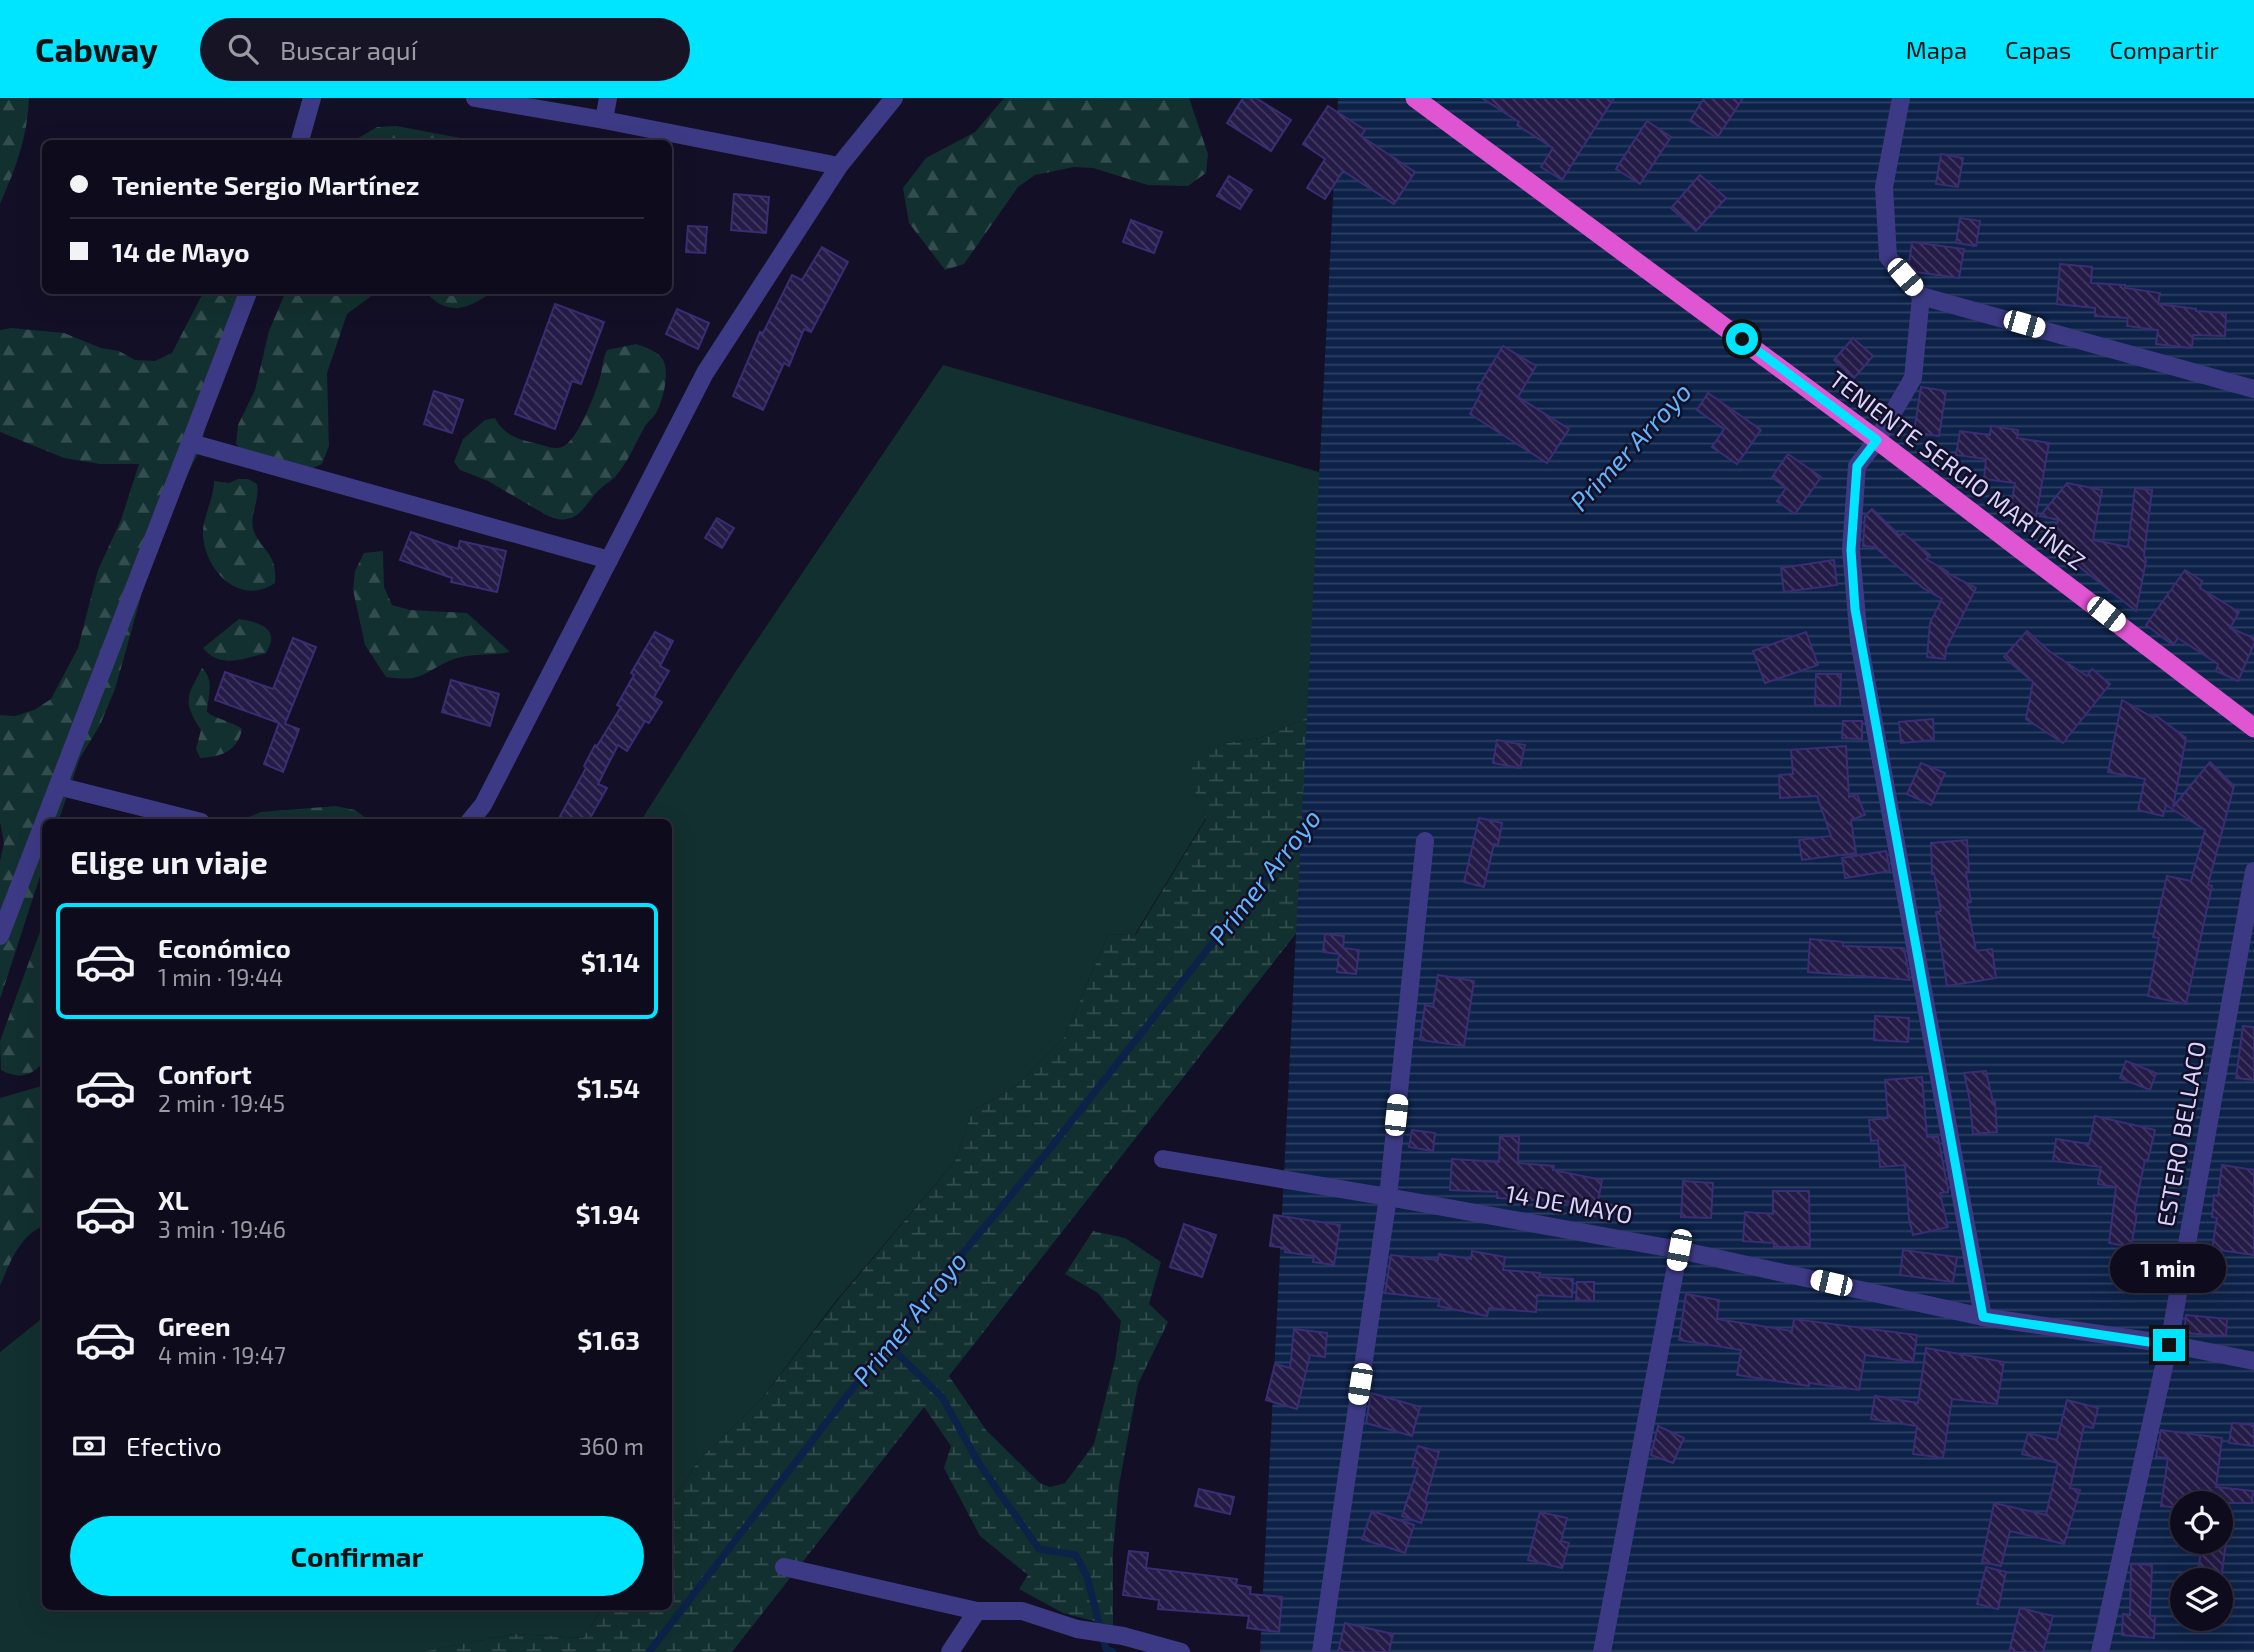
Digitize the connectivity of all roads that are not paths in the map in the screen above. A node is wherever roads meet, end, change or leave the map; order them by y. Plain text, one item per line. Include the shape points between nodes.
1 (312, 98) edge
2 (475, 98) edge
3 (608, 98) edge
4 (894, 98) edge
5 (1415, 98) edge
6 (1901, 98) edge
7 (604, 120) junction
8 (300, 140) edge
9 (839, 166) junction
10 (247, 294) edge
11 (1921, 296) junction
12 (2254, 389) edge
13 (1877, 440) junction
14 (191, 443) junction
15 (609, 560) junction
16 (2254, 728) edge
17 (58, 786) junction
18 (45, 819) edge
19 (189, 819) edge
20 (472, 819) edge
21 (42, 827) edge
22 (1425, 841) dead end
23 (2254, 871) edge
24 (0, 936) edge
25 (1163, 1159) dead end
26 (1388, 1197) junction
27 (1679, 1250) junction
28 (1983, 1317) junction
29 (2169, 1345) junction
30 (2254, 1361) edge
31 (784, 1567) dead end
32 (977, 1611) junction
33 (950, 1652) edge
34 (1181, 1652) edge
35 (1321, 1652) edge
36 (1602, 1652) edge
37 (2101, 1652) edge

1 - 8 street
2 - 7 street
3 - 7 street
4 - 9 street
5 - 13 highway, TENIENTE SERGIO MARTÍNEZ
6 - 11 street via 1884,187 1888,257
7 - 9 street
9 - 15 street via 705,373
10 - 14 street
11 - 12 street
11 - 13 street via 1913,378
13 - 16 highway, TENIENTE SERGIO MARTÍNEZ
13 - 28 street via 1857,466 1851,550 1855,609
14 - 15 street
14 - 17 street
15 - 20 street
17 - 18 street
17 - 19 street
21 - 24 street
22 - 26 street
23 - 29 street, ESTERO BELLACO
25 - 26 street, 14 DE MAYO
26 - 27 street, 14 DE MAYO
26 - 35 street
27 - 28 street, 14 DE MAYO
27 - 36 street
28 - 29 street, 14 DE MAYO
29 - 30 street, 14 DE MAYO
29 - 37 street, ESTERO BELLACO
31 - 32 street
32 - 33 street
32 - 34 street via 1022,1611 1077,1629

